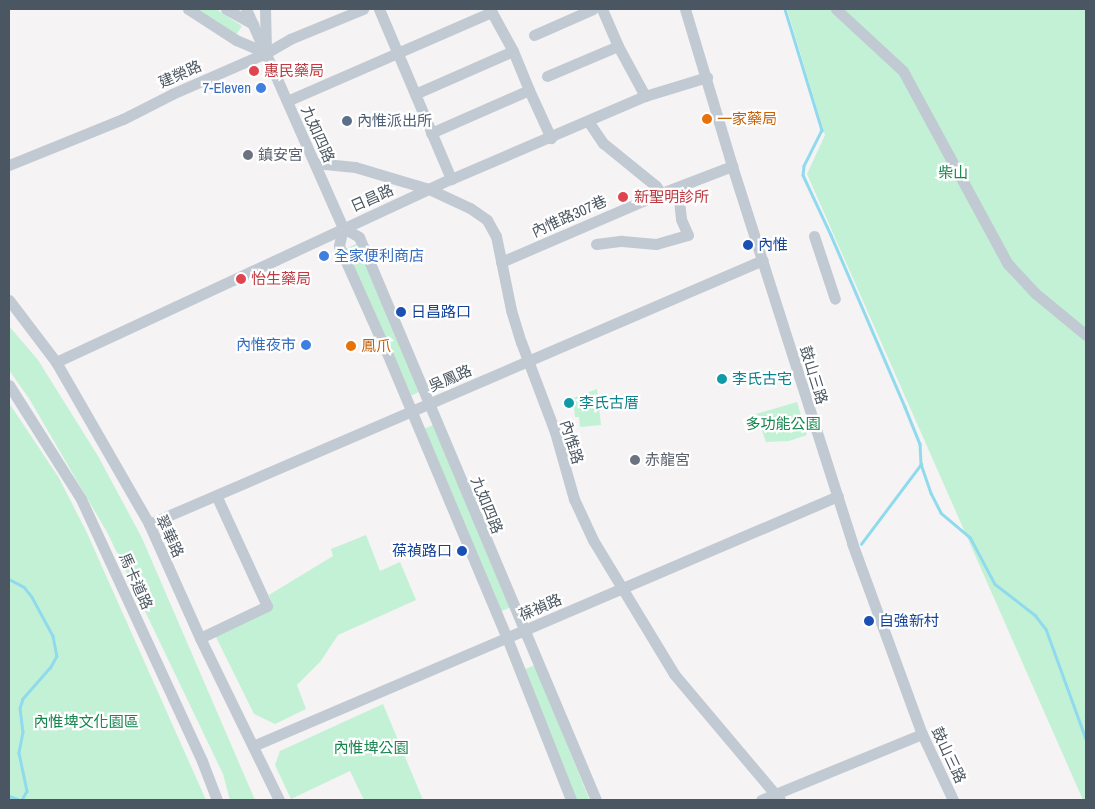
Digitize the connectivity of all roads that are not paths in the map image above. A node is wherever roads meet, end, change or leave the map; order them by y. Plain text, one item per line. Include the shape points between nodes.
1 (188, 9) edge
2 (226, 9) edge
3 (246, 9) edge
4 (265, 9) edge
5 (363, 9) edge
6 (379, 9) edge
7 (593, 9) edge
8 (602, 9) edge
9 (685, 9) edge
10 (836, 9) edge
11 (491, 10) edge
12 (253, 24) junction
13 (534, 35) dead end
14 (618, 46) junction
15 (513, 51) junction
16 (397, 52) junction
17 (266, 53) junction
18 (547, 76) dead end
19 (707, 77) junction
20 (530, 90) junction
21 (415, 94) junction
22 (646, 96) junction
23 (287, 101) junction
24 (588, 121) junction
25 (431, 133) junction
26 (551, 138) junction
27 (315, 163) junction
28 (9, 165) edge
29 (732, 166) junction
30 (451, 179) junction
31 (678, 188) junction
32 (430, 189) junction
33 (661, 193) junction
34 (343, 228) junction
35 (814, 236) dead end
36 (596, 244) dead end
37 (763, 260) junction
38 (502, 262) junction
39 (835, 299) dead end
40 (9, 300) edge
41 (1086, 334) edge
42 (528, 360) junction
43 (56, 362) junction
44 (9, 385) edge
45 (428, 404) junction
46 (411, 411) junction
47 (216, 495) junction
48 (838, 496) junction
49 (149, 524) junction
50 (622, 588) junction
51 (524, 631) junction
52 (200, 638) junction
53 (507, 638) junction
54 (922, 734) junction
55 (253, 746) junction
56 (778, 797) edge
57 (217, 800) edge
58 (279, 800) edge
59 (571, 800) edge
60 (596, 800) edge
61 (761, 800) edge
62 (954, 800) edge

1 - 17 street via 236,40
2 - 12 street
3 - 12 street, 九如四路
4 - 17 street, 九如四路
5 - 17 street, 建榮路 via 290,39
6 - 16 street
7 - 13 street
8 - 14 street
9 - 19 street, 鼓山三路
10 - 41 street via 903,71 1008,264 1035,293
11 - 15 street
11 - 16 street
12 - 17 street, 九如四路
14 - 18 street
14 - 22 street
15 - 20 street
15 - 21 street
16 - 21 street
16 - 23 street
17 - 23 street, 九如四路
17 - 28 street, 建榮路 via 96,131
19 - 22 street, 日昌路
19 - 29 street, 鼓山三路
20 - 25 street
20 - 26 street
21 - 25 street
22 - 24 street, 日昌路
23 - 27 street, 九如四路
24 - 26 street, 日昌路
24 - 33 street via 603,143
25 - 30 street
26 - 30 street, 日昌路
27 - 32 street, 內惟路 via 355,167
27 - 34 street, 九如四路
29 - 31 street, 內惟路307巷
29 - 37 street, 鼓山三路
30 - 32 street, 日昌路
31 - 33 street, 內惟路307巷
31 - 36 street via 681,219 688,235 656,244 622,241
32 - 34 street, 日昌路
32 - 38 street, 內惟路 via 487,220 496,236
33 - 38 street, 內惟路307巷
34 - 43 street, 日昌路
34 - 45 street, 九如四路 via 359,237
34 - 46 street, 九如四路 via 339,246
35 - 39 street
37 - 42 street, 吳鳳路
37 - 48 street, 鼓山三路
38 - 42 street, 內惟路 via 511,310
40 - 43 street, 翠華路
42 - 45 street, 吳鳳路
42 - 50 street, 內惟路 via 555,432 574,499 593,540
43 - 49 street, 翠華路
44 - 57 street, 馬卡道路 via 81,499
45 - 46 street, 吳鳳路
45 - 51 street, 九如四路
46 - 47 street, 吳鳳路
46 - 53 street, 九如四路
47 - 49 street, 吳鳳路
47 - 52 street via 267,606
48 - 50 street, 葆禎路
48 - 54 street, 鼓山三路
49 - 52 street, 翠華路
50 - 51 street, 葆禎路
50 - 56 street, 內惟路 via 674,674
51 - 53 street, 葆禎路
51 - 60 street, 九如四路
52 - 55 street, 翠華路
53 - 55 street, 葆禎路
53 - 59 street, 九如四路
54 - 56 street
54 - 62 street, 鼓山三路
55 - 58 street, 翠華路
56 - 61 street

